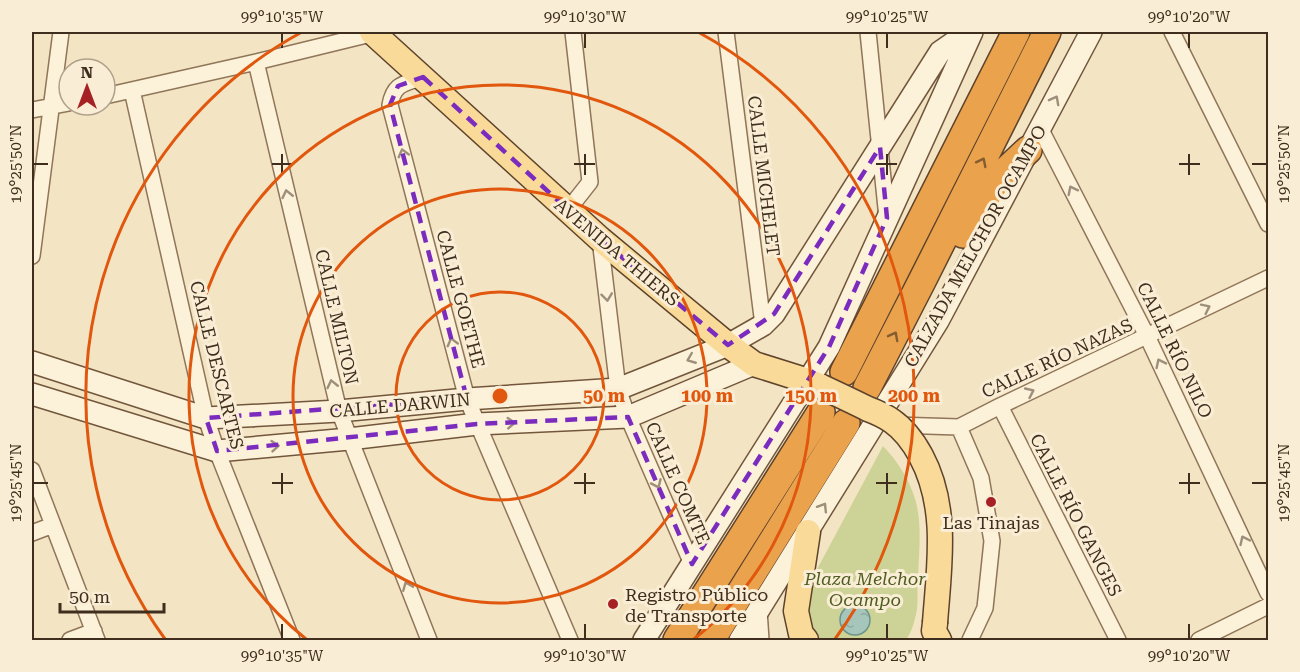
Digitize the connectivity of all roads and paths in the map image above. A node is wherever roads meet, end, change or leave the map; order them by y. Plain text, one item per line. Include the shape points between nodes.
1 (61, 32) edge
2 (375, 32) edge
3 (573, 32) edge
4 (726, 32) edge
5 (868, 32) edge
6 (970, 32) edge
7 (1016, 32) edge
8 (1047, 32) edge
9 (1092, 32) edge
10 (1172, 32) edge
11 (256, 62) junction
12 (423, 77) junction
13 (132, 90) junction
14 (117, 93) edge
15 (57, 105) edge
16 (51, 106) junction
17 (32, 110) edge
18 (1034, 139) junction
19 (880, 147) junction
20 (568, 210) junction
21 (887, 218) junction
22 (1269, 224) edge
23 (600, 239) junction
24 (32, 256) edge
25 (1269, 278) edge
26 (923, 279) junction
27 (763, 325) junction
28 (1148, 336) junction
29 (728, 345) junction
30 (32, 362) edge
31 (754, 364) junction
32 (824, 388) junction
33 (867, 388) dead end
34 (618, 389) junction
35 (32, 394) edge
36 (466, 399) junction
37 (1000, 406) junction
38 (339, 411) junction
39 (628, 417) junction
40 (206, 418) junction
41 (846, 423) dead end
42 (477, 424) junction
43 (884, 424) junction
44 (959, 427) junction
45 (350, 439) junction
46 (217, 451) junction
47 (32, 470) edge
48 (53, 525) junction
49 (808, 532) junction
50 (32, 533) edge
51 (692, 564) junction
52 (1269, 593) edge
53 (1269, 606) edge
54 (759, 610) junction
55 (934, 634) edge
56 (96, 636) edge
57 (70, 640) edge
58 (292, 640) edge
59 (429, 640) edge
60 (570, 640) edge
61 (644, 640) edge
62 (677, 640) edge
63 (711, 640) edge
64 (740, 640) edge
65 (761, 640) edge
66 (806, 640) edge
67 (970, 640) edge
68 (1118, 640) edge
69 (1199, 640) edge

1 - 16 street
2 - 11 street
2 - 12 main road, AVENIDA THIERS
3 - 20 street via 590,182
4 - 27 street, CALLE MICHELET
5 - 19 street
6 - 19 street, CALLE DARWIN via 940,52
6 - 21 street
7 - 32 highway
26 -> 8 highway
18 -> 9 street, CALZADA MELCHOR OCAMPO
10 - 22 street
11 - 13 street
38 -> 11 street, CALLE MILTON
12 - 20 main road, AVENIDA THIERS
36 -> 12 street, CALLE GOETHE via 390,105 398,86
13 - 14 street
13 - 40 street, CALLE DESCARTES
15 - 16 street
16 - 17 street
16 - 24 street
18 - 26 highway via 998,178 952,252
28 -> 18 street, CALLE RÍO NILO
18 - 43 street, CALZADA MELCHOR OCAMPO
19 - 21 street
19 - 27 street, CALLE DARWIN via 774,314
20 - 23 main road, AVENIDA THIERS
21 - 32 street via 829,347
23 - 29 main road, AVENIDA THIERS
23 -> 34 street, CALLE COMTE
28 -> 25 street, CALLE RÍO NAZAS
33 -> 26 highway
27 - 29 street, CALLE DARWIN
37 -> 28 street, CALLE RÍO NAZAS
52 -> 28 street, CALLE RÍO NILO
29 - 31 main road, AVENIDA THIERS
29 -> 34 street, CALLE DARWIN
30 - 40 street, CALLE DARWIN
31 - 32 main road, AVENIDA THIERS
31 - 39 street, CALLE DARWIN
32 - 43 main road, AVENIDA THIERS, bridge via 880,415
32 - 51 street
32 - 62 highway
34 - 36 street, CALLE DARWIN
34 - 39 street, CALLE COMTE
35 - 46 street, CALLE DARWIN
36 - 38 street, CALLE DARWIN
36 - 42 street, CALLE GOETHE
37 - 44 street, CALLE RÍO NAZAS
37 - 68 street, CALLE RÍO GANGES
38 - 40 street, CALLE DARWIN
38 - 45 street, CALLE MILTON
42 -> 39 street, CALLE DARWIN
39 -> 51 street, CALLE COMTE
40 - 46 street, CALLE DESCARTES
41 - 63 highway
42 - 45 street, CALLE DARWIN
42 - 60 street, CALLE GOETHE
43 - 44 street
49 -> 43 street, CALZADA MELCHOR OCAMPO
43 - 55 main road, bridge via 909,438 925,464 936,499 940,548
44 - 67 street via 981,478 992,541 985,608
46 -> 45 street, CALLE DARWIN
59 -> 45 street, CALLE MILTON
46 - 58 street, CALLE DESCARTES
47 - 48 street
48 - 50 street
48 - 56 street
49 - 54 street, CALZADA MELCHOR OCAMPO
49 - 66 main road via 796,610
51 - 61 street
53 - 69 street
54 - 64 street, CALZADA MELCHOR OCAMPO
54 - 65 street
56 - 57 street

